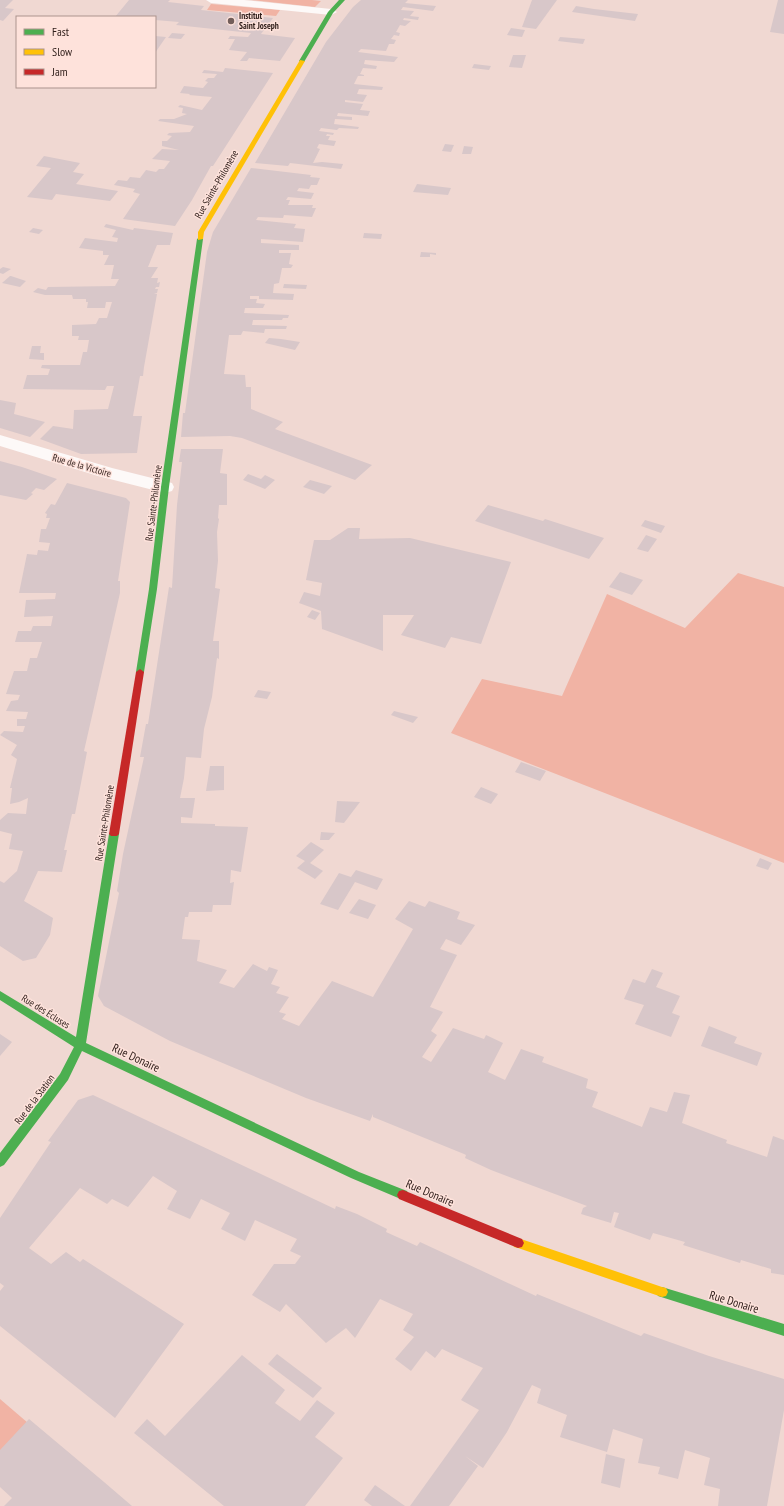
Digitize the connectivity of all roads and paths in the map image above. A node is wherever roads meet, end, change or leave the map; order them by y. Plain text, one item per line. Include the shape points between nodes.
1 (211, 0) edge
2 (342, 0) edge
3 (331, 12) junction
4 (0, 440) edge
5 (165, 487) junction
6 (0, 995) edge
7 (80, 1045) junction
8 (0, 1162) edge
9 (784, 1330) edge

1 - 3 lane
2 - 3 street, Rue Sainte-Philomène
3 - 5 street, Rue Sainte-Philomène via 201,232
4 - 5 street, Rue de la Victoire via 105,472
5 - 7 street, Rue Sainte-Philomène via 153,589
6 - 7 street, Rue des Écluses
7 - 8 street, Rue de la Station via 64,1077
7 - 9 street, Rue Donaire via 355,1175 510,1240 674,1296

